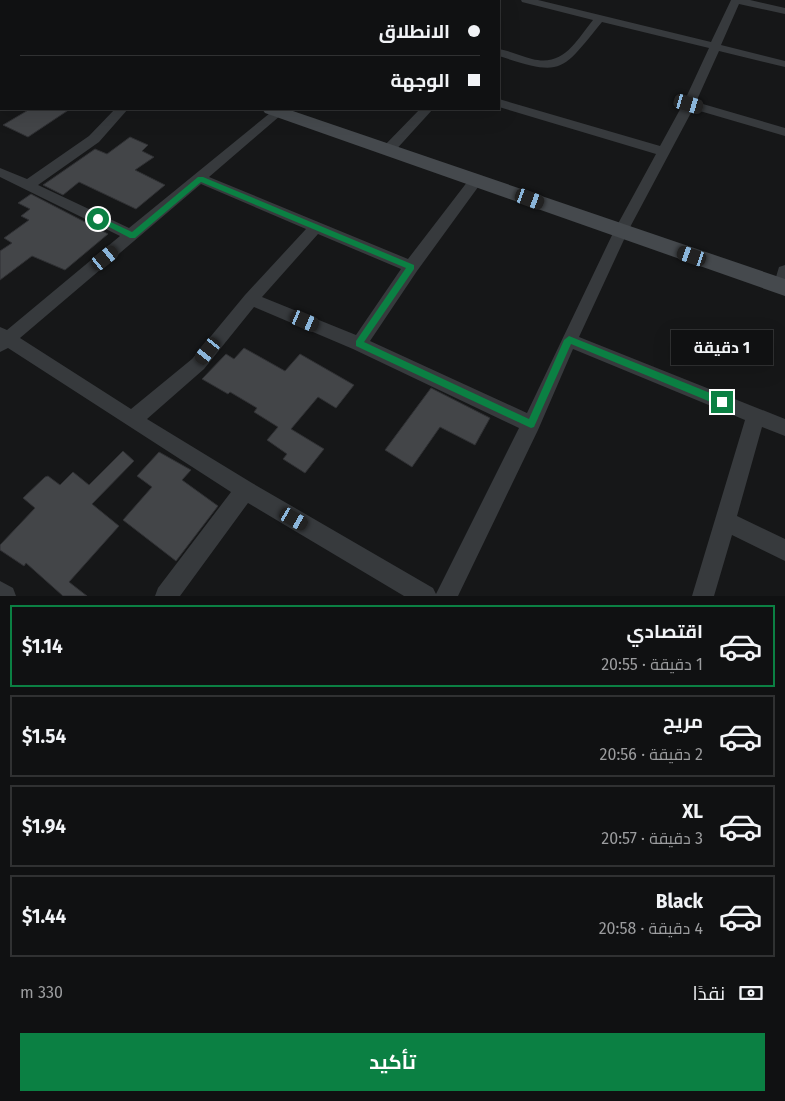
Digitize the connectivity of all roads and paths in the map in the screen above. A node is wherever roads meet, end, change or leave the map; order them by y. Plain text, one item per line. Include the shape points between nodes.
1 (526, 0) edge
2 (737, 0) edge
3 (785, 11) edge
4 (600, 18) junction
5 (716, 46) junction
6 (500, 52) edge
7 (785, 64) edge
8 (500, 103) edge
9 (689, 104) junction
10 (121, 110) edge
11 (277, 110) edge
12 (425, 110) edge
13 (785, 132) edge
14 (388, 150) junction
15 (664, 152) junction
16 (0, 172) edge
17 (200, 179) junction
18 (476, 180) junction
19 (28, 185) junction
20 (315, 228) junction
21 (621, 231) junction
22 (132, 236) junction
23 (411, 267) junction
24 (784, 282) edge
25 (251, 299) junction
26 (3, 339) edge
27 (569, 340) junction
28 (359, 344) junction
29 (756, 416) junction
30 (132, 420) junction
31 (531, 424) junction
32 (785, 428) edge
33 (245, 490) junction
34 (725, 521) junction
35 (785, 550) edge
36 (0, 592) edge
37 (5, 596) edge
38 (166, 596) edge
39 (424, 596) edge
40 (446, 596) edge
41 (703, 596) edge

1 - 4 street
2 - 3 street
2 - 5 street
4 - 5 street
4 - 6 street via 558,63 544,64
5 - 7 street
5 - 9 street
8 - 15 street
9 - 13 street
9 - 15 street
10 - 19 street via 94,139
11 - 14 street
11 - 17 street
12 - 14 street
14 - 18 street
15 - 21 street
16 - 19 street
17 - 20 street
17 - 22 street
18 - 21 street
18 - 23 street
19 - 22 street
20 - 23 street
20 - 25 street
21 - 24 street
21 - 27 street
22 - 26 street
23 - 28 street
25 - 28 street
25 - 30 street via 198,364
26 - 30 street
27 - 29 street
27 - 31 street
28 - 31 street
29 - 32 street
29 - 34 street
30 - 33 street
31 - 40 street
33 - 38 street
33 - 39 street
34 - 35 street
34 - 41 street
36 - 37 street

